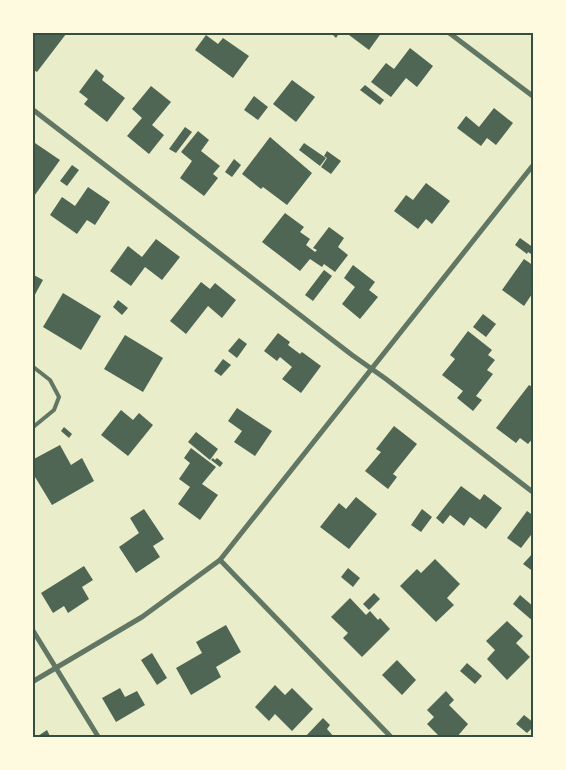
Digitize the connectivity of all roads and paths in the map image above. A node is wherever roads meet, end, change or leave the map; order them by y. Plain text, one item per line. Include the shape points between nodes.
1 (448, 32) edge
2 (534, 97) edge
3 (32, 109) edge
4 (534, 164) edge
5 (32, 366) edge
6 (371, 369) junction
7 (32, 428) edge
8 (534, 493) edge
9 (220, 560) junction
10 (32, 629) edge
11 (57, 667) junction
12 (32, 682) edge
13 (100, 738) edge
14 (392, 738) edge

1 - 2 street
3 - 6 street
4 - 6 street
5 - 7 lane via 50,380 59,397 54,410
6 - 8 street
6 - 9 street
9 - 11 street via 142,617
9 - 14 street
10 - 11 street
11 - 12 street
11 - 13 street

